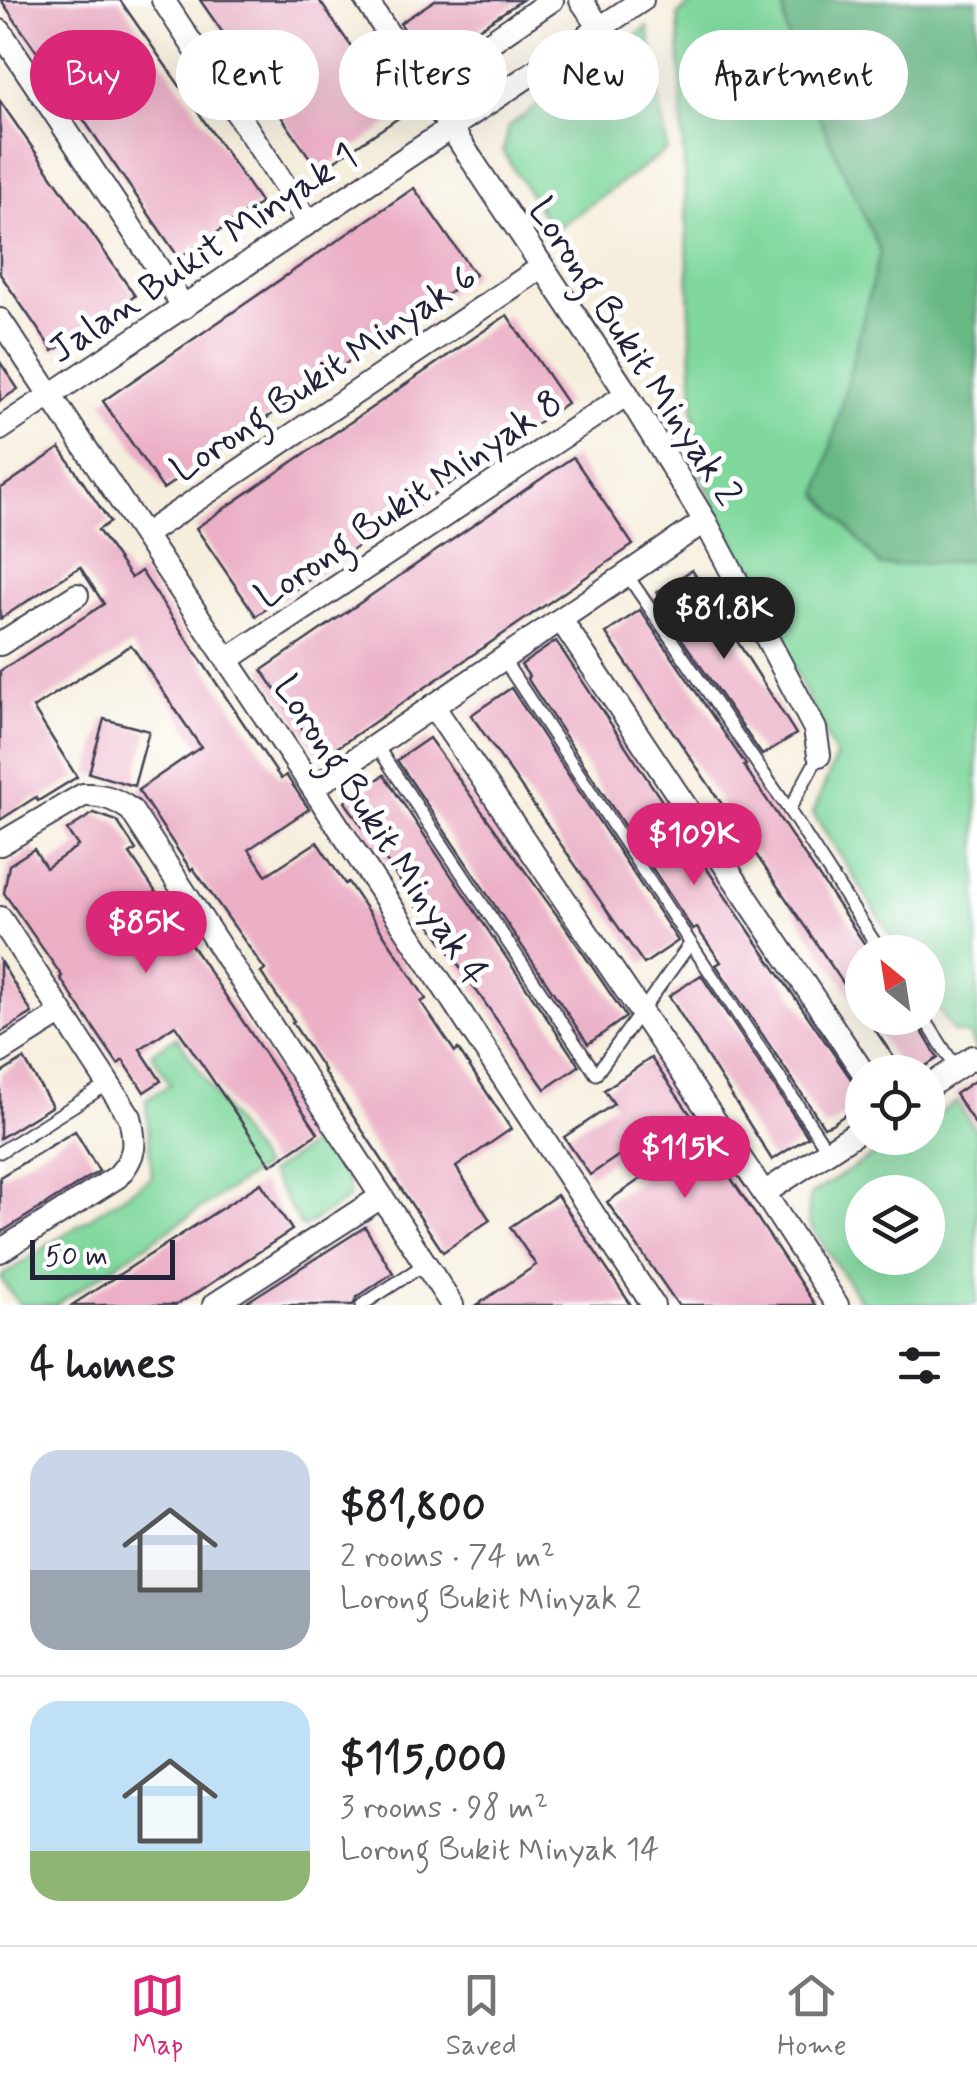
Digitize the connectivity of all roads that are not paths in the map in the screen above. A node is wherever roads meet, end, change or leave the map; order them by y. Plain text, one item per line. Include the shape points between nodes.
1 (163, 0) edge
2 (552, 0) edge
3 (581, 0) edge
4 (642, 0) edge
5 (371, 2) edge
6 (600, 28) junction
7 (388, 30) edge
8 (0, 31) edge
9 (507, 31) edge
10 (445, 120) edge
11 (450, 128) junction
12 (309, 222) junction
13 (542, 266) junction
14 (184, 307) junction
15 (0, 320) edge
16 (626, 394) junction
17 (50, 396) junction
18 (0, 429) edge
19 (705, 522) junction
20 (144, 536) junction
21 (626, 575) junction
22 (77, 595) dead end
23 (560, 620) junction
24 (0, 644) edge
25 (502, 659) junction
26 (227, 660) junction
27 (433, 706) junction
28 (376, 745) junction
29 (819, 755) joint
30 (313, 788) junction
31 (789, 810) junction
32 (0, 844) edge
33 (4, 933) edge
34 (870, 935) edge
35 (690, 944) junction
36 (62, 1013) junction
37 (641, 1013) junction
38 (940, 1035) edge
39 (0, 1052) edge
40 (852, 1055) edge
41 (965, 1062) joint
42 (945, 1075) edge
43 (108, 1084) junction
44 (845, 1140) edge
45 (828, 1151) junction
46 (0, 1152) edge
47 (764, 1193) junction
48 (381, 1197) junction
49 (0, 1251) edge
50 (425, 1264) junction
51 (214, 1305) edge
52 (362, 1305) edge
53 (452, 1305) edge
54 (653, 1305) edge
55 (837, 1305) edge

1 - 12 street
2 - 9 street
3 - 6 street
4 - 6 street, Jalan Bukit Minyak 1
5 - 7 street, Lorong Bukit Minyak 2
6 - 11 street, Jalan Bukit Minyak 1
8 - 14 street
10 - 11 street, Lorong Bukit Minyak 2
11 - 12 street, Jalan Bukit Minyak 1
11 - 13 street, Lorong Bukit Minyak 2
12 - 14 street, Jalan Bukit Minyak 1
13 - 16 street, Lorong Bukit Minyak 2
13 - 20 street, Lorong Bukit Minyak 6
14 - 17 street, Jalan Bukit Minyak 1
15 - 17 street, Lorong Bukit Minyak 4
16 - 19 street, Lorong Bukit Minyak 2
16 - 26 street, Lorong Bukit Minyak 8
17 - 18 street, Jalan Bukit Minyak 1
17 - 20 street, Lorong Bukit Minyak 4
19 - 21 street
19 - 29 street, Lorong Bukit Minyak 2 via 815,729
20 - 26 street, Lorong Bukit Minyak 4
21 - 23 street
21 - 31 lane
22 - 24 street
23 - 25 street
23 - 40 street
25 - 27 street
25 - 35 lane
26 - 30 street, Lorong Bukit Minyak 4
27 - 28 street
27 - 37 street
28 - 30 street
28 - 37 lane via 596,1074
29 - 31 lane
30 - 54 street, Lorong Bukit Minyak 4
31 - 34 lane
32 - 48 street via 83,795 115,799 131,810
33 - 36 street
35 - 37 lane
35 - 45 lane
36 - 39 street
36 - 43 street
37 - 47 street
38 - 41 lane
41 - 42 street
43 - 46 lane
43 - 49 street via 130,1117 130,1162 117,1177
44 - 45 street
45 - 47 street
47 - 55 street
48 - 50 street
48 - 51 street
50 - 52 lane
50 - 53 street

